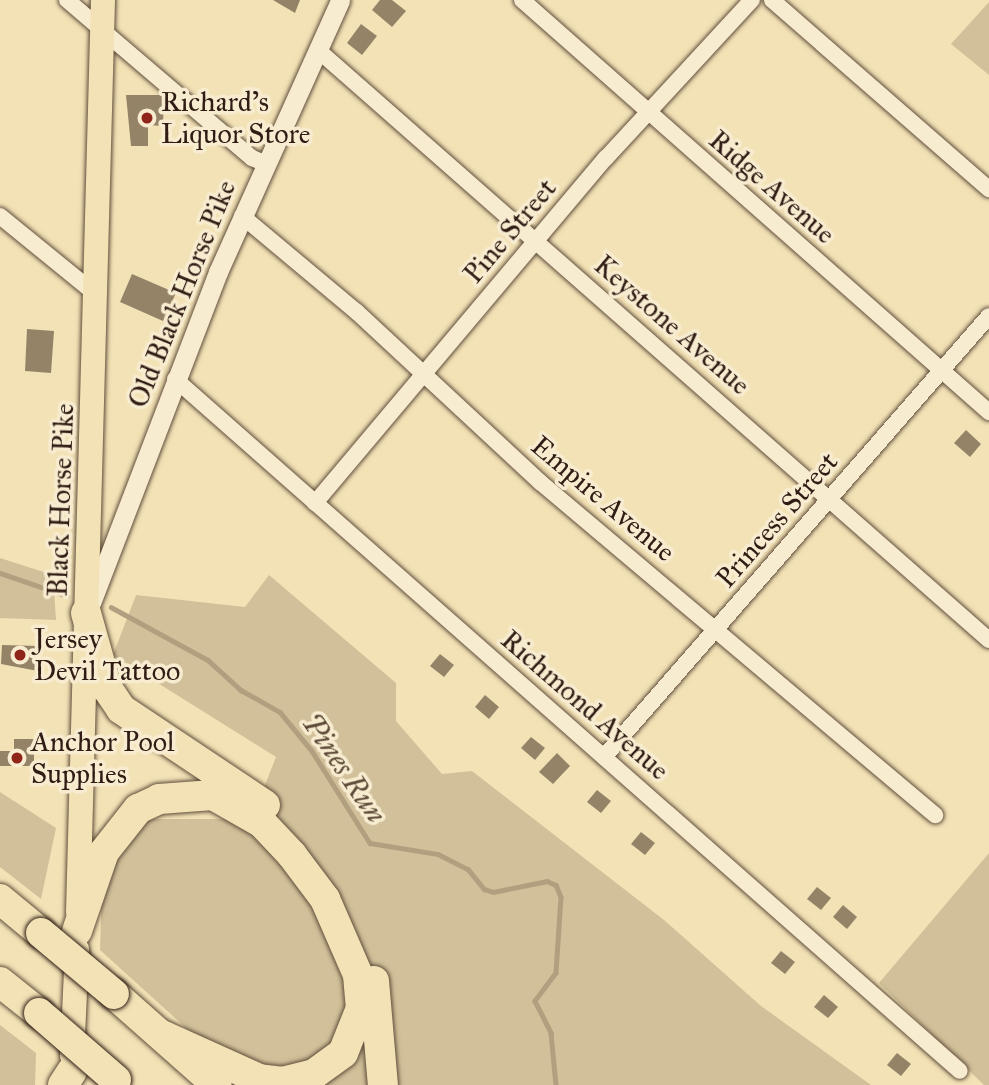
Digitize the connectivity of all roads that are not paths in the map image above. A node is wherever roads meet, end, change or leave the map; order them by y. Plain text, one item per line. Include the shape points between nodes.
1 (67, 0) edge
2 (103, 0) edge
3 (340, 0) edge
4 (522, 0) edge
5 (752, 0) edge
6 (772, 0) edge
7 (102, 31) junction
8 (319, 51) junction
9 (649, 114) junction
10 (267, 164) junction
11 (989, 189) edge
12 (0, 216) edge
13 (242, 216) junction
14 (536, 240) junction
15 (97, 295) junction
16 (989, 316) edge
17 (943, 370) junction
18 (424, 374) junction
19 (175, 379) junction
20 (989, 412) edge
21 (829, 499) junction
22 (315, 503) junction
23 (86, 613) junction
24 (717, 629) junction
25 (989, 640) edge
26 (604, 757) junction
27 (935, 815) dead end
28 (0, 899) edge
29 (78, 931) junction
30 (0, 982) edge
31 (21, 1003) edge
32 (162, 1035) junction
33 (960, 1071) dead end
34 (69, 1080) edge
35 (118, 1082) edge
36 (218, 1085) edge
37 (383, 1085) edge

1 - 7 street
2 - 7 main road, Black Horse Pike
3 - 8 street, Old Black Horse Pike
4 - 9 street, Ridge Avenue
5 - 9 street, Pine Street
6 - 11 street
7 - 10 street via 252,158
7 - 15 main road, Black Horse Pike
8 - 10 street, Old Black Horse Pike
8 - 14 street, Keystone Avenue
9 - 14 street, Pine Street
9 - 17 street, Ridge Avenue
10 - 13 street, Old Black Horse Pike
12 - 15 street
13 - 18 street, Empire Avenue
13 - 19 street, Old Black Horse Pike
14 - 18 street, Pine Street
14 - 21 street, Keystone Avenue
15 - 23 main road, Black Horse Pike
16 - 17 street, Princess Street
17 - 20 street, Ridge Avenue
17 - 21 street, Princess Street
18 - 22 street, Pine Street
18 - 24 street, Empire Avenue via 540,482
19 - 22 street, Richmond Avenue
19 - 23 street, Old Black Horse Pike
21 - 24 street, Princess Street
21 - 25 street, Keystone Avenue
22 - 26 street, Richmond Avenue
23 - 29 main road, Black Horse Pike
23 - 37 highway via 103,677 121,709 274,812 325,872 368,957 376,991
24 - 26 street, Princess Street
24 - 27 street, Empire Avenue
26 - 33 street, Richmond Avenue
28 - 32 highway, bridge
29 - 32 highway via 104,852 138,809 159,799 213,795 262,823 292,855 325,899 358,975 361,1008 342,1054 314,1074 283,1082 259,1079
29 - 34 main road, Black Horse Pike
30 - 31 highway
31 - 35 highway, bridge
32 - 36 highway

